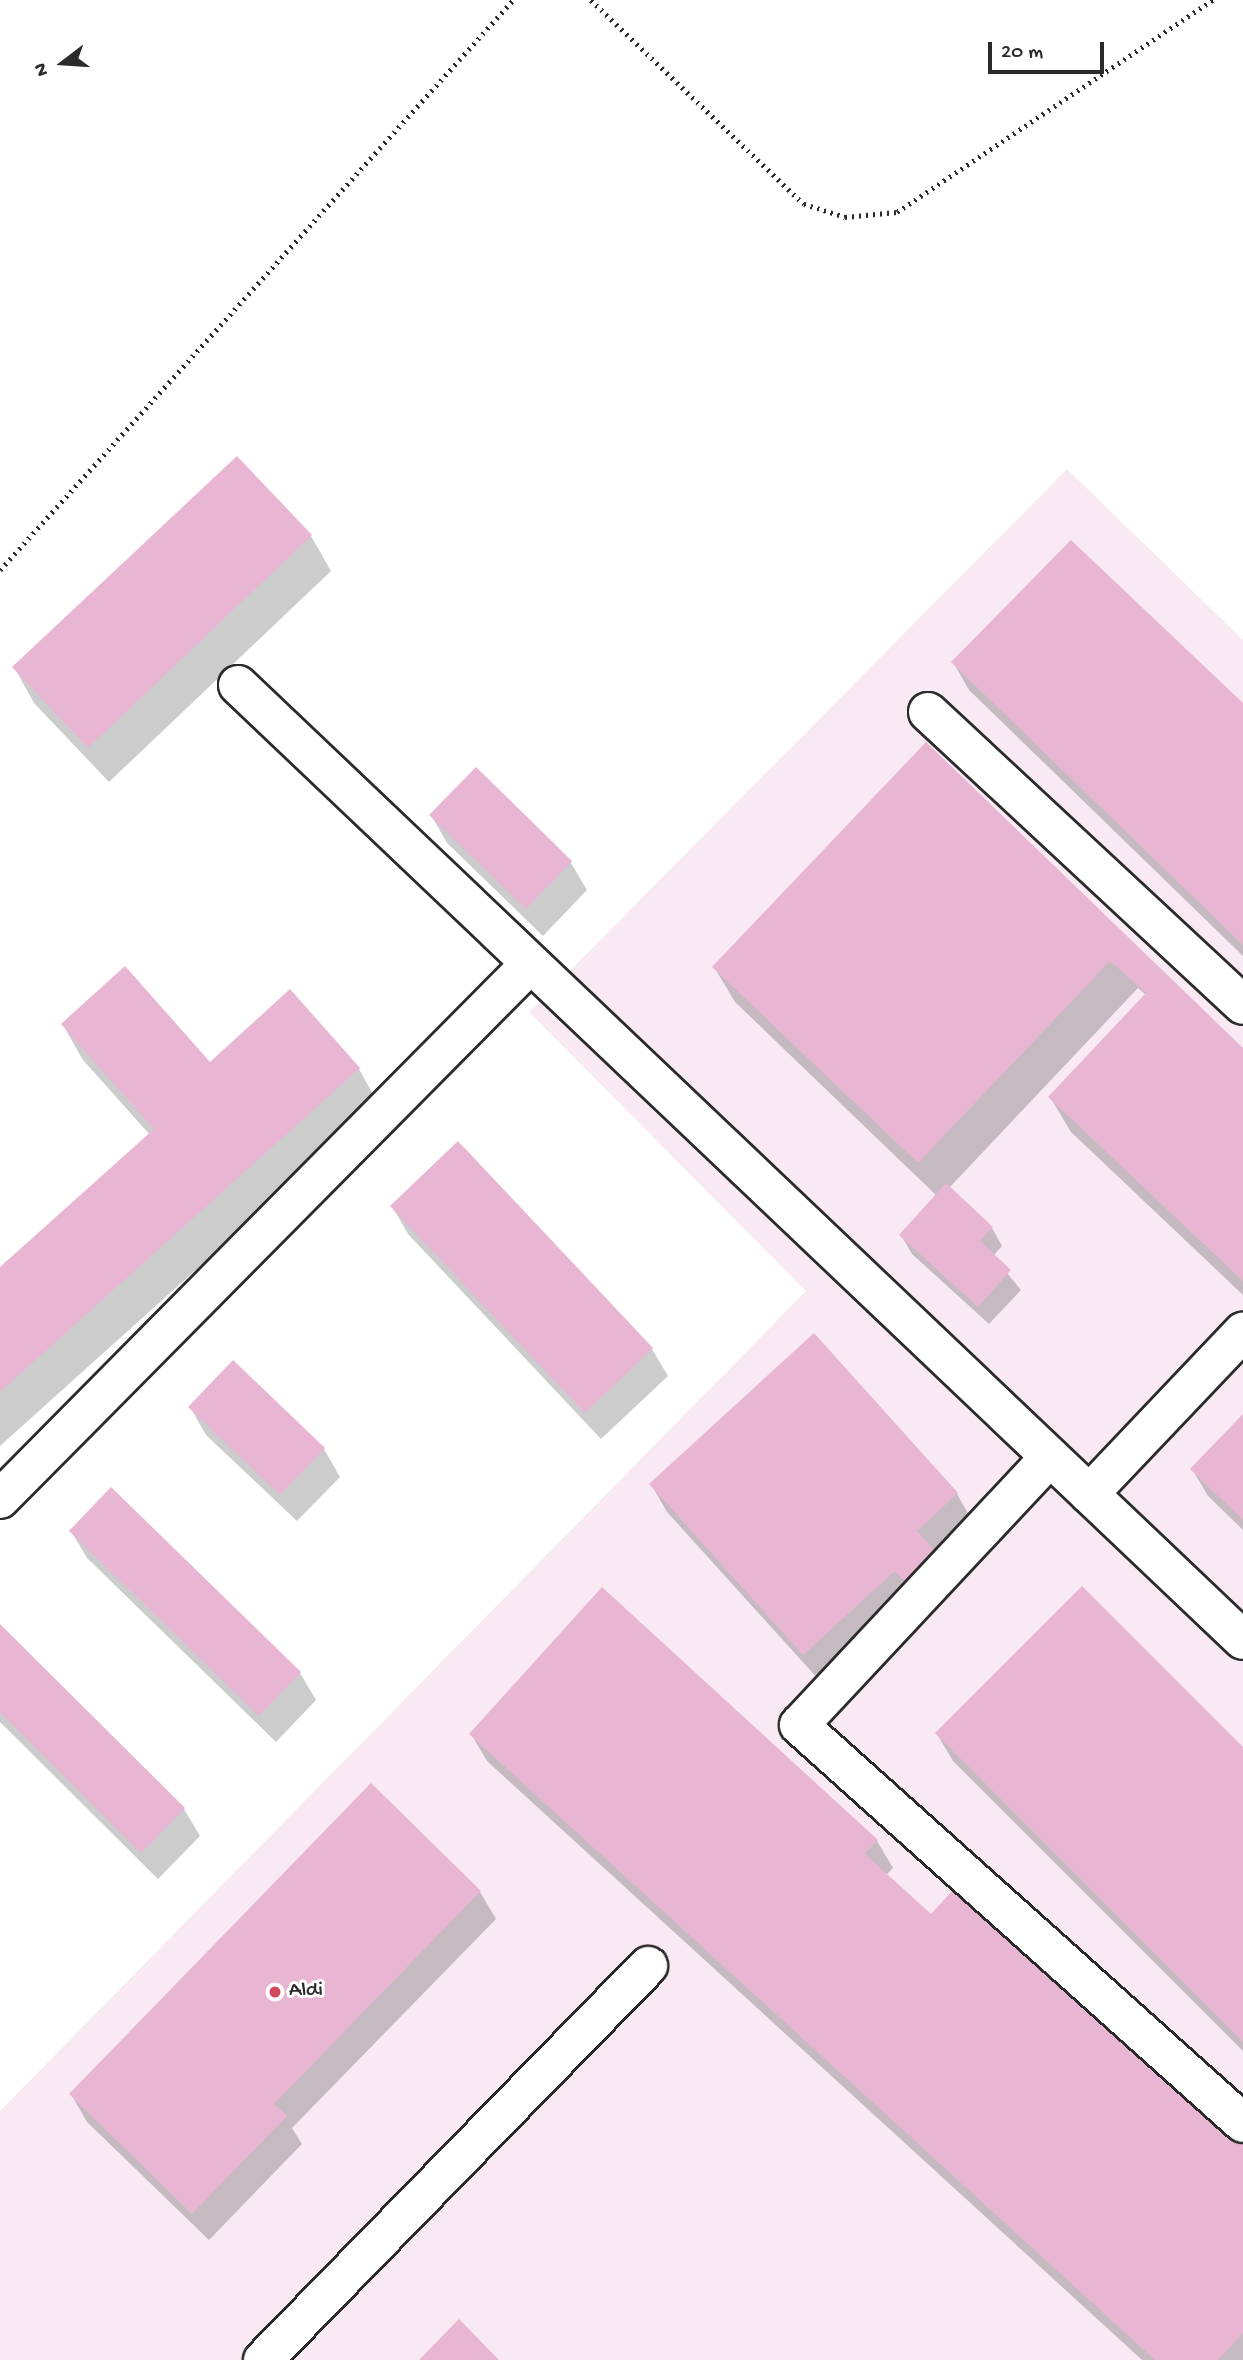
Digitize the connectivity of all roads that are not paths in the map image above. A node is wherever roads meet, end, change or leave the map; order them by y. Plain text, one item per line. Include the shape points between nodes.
1 (237, 685) dead end
2 (928, 712) dead end
3 (530, 965) junction
4 (1243, 1006) edge
5 (1243, 1332) edge
6 (1050, 1457) junction
7 (1089, 1494) junction
8 (0, 1499) edge
9 (1243, 1640) edge
10 (648, 1966) dead end
11 (1243, 2123) edge
12 (263, 2360) edge

1 - 3 lane
2 - 4 lane
3 - 6 lane
3 - 8 lane
5 - 7 lane
6 - 7 lane
6 - 11 lane via 799,1726
7 - 9 lane
10 - 12 lane

